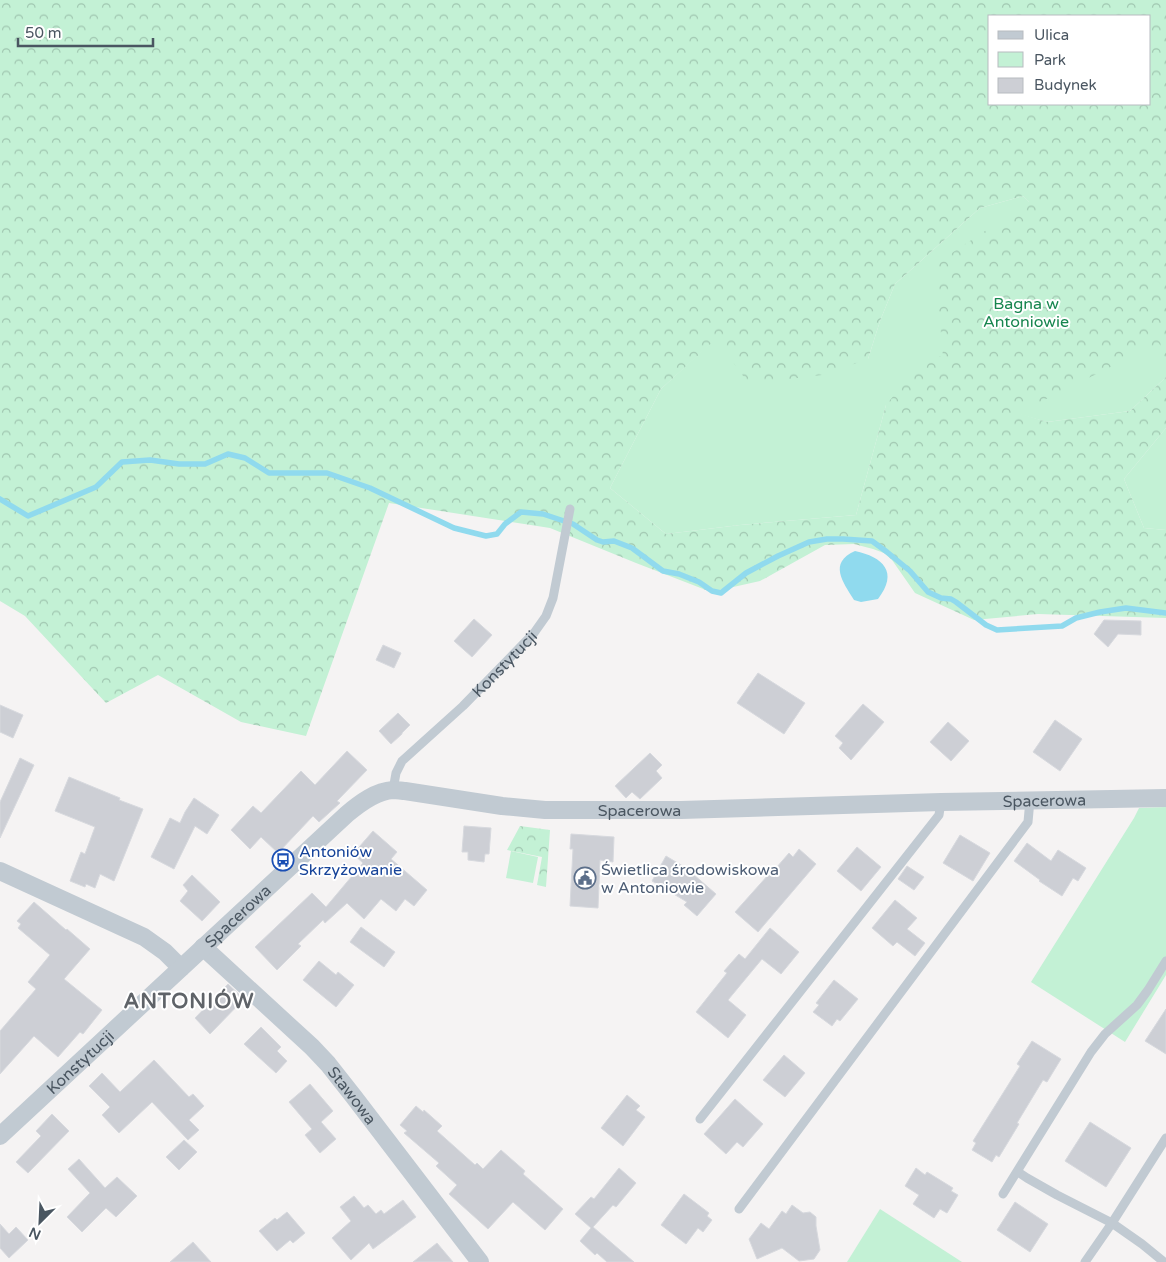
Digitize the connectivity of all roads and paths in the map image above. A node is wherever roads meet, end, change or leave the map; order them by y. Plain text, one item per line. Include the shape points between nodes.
1 (570, 509) dead end
2 (393, 790) junction
3 (1166, 798) edge
4 (1030, 800) junction
5 (941, 802) junction
6 (0, 871) edge
7 (203, 947) junction
8 (1166, 961) edge
9 (181, 968) junction
10 (700, 1119) dead end
11 (0, 1136) edge
12 (1166, 1138) edge
13 (1018, 1172) junction
14 (1003, 1194) dead end
15 (739, 1209) dead end
16 (1112, 1223) junction
17 (480, 1262) edge
18 (1086, 1262) edge
19 (1164, 1262) edge

1 - 2 lane, Konstytucji via 553,598 546,616 534,633 463,706 402,762
2 - 5 street, Spacerowa via 544,810 681,810
2 - 7 street, Spacerowa via 376,795 354,808
3 - 4 street, Spacerowa
4 - 5 street, Spacerowa
4 - 15 lane via 1028,822
5 - 10 lane via 939,816
6 - 9 street via 144,937
7 - 9 street, Spacerowa
7 - 17 street, Stawowa via 328,1064
8 - 13 lane via 1137,1005 1105,1034 1091,1052
9 - 11 street, Konstytucji
12 - 16 lane
13 - 14 lane
13 - 16 lane
16 - 18 lane
16 - 19 lane

